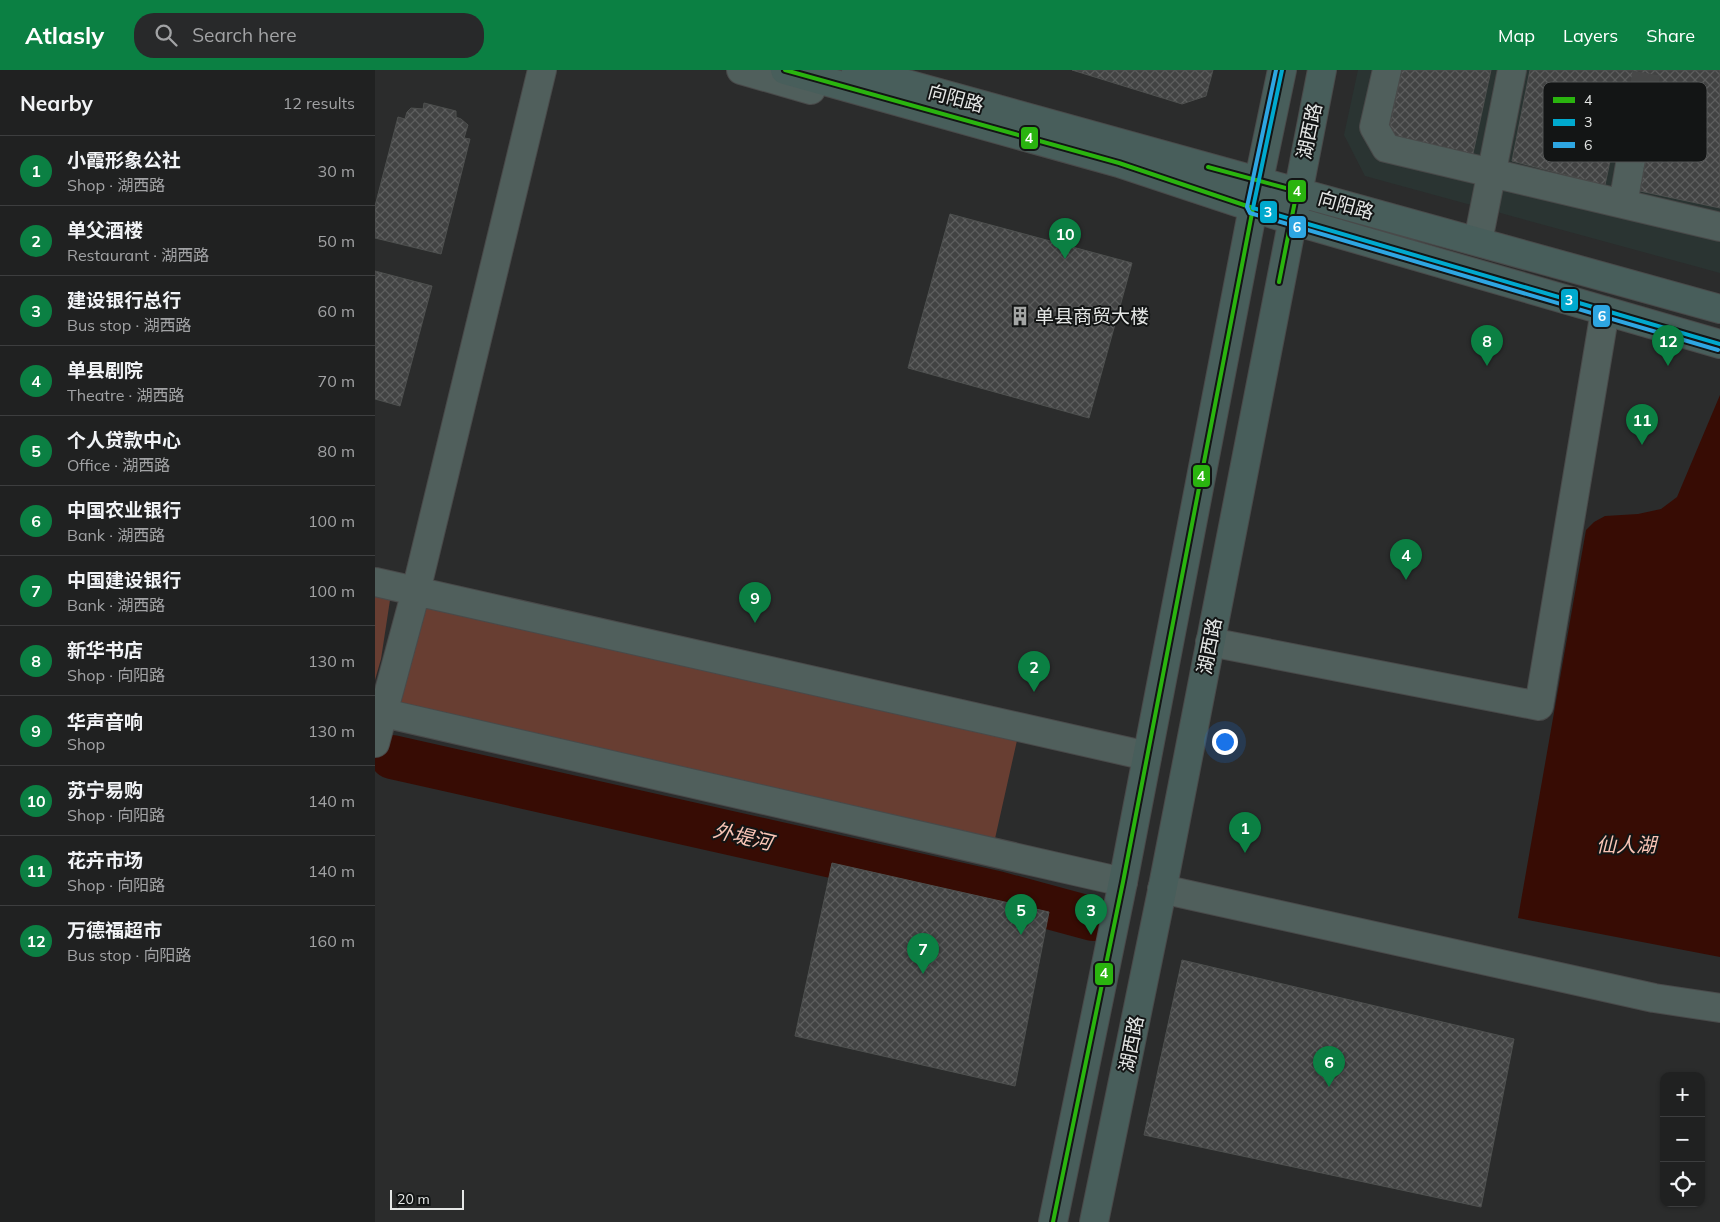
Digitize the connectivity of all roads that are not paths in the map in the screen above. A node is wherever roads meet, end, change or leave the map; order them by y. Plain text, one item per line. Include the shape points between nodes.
1 (543, 70) edge
2 (741, 70) edge
3 (785, 70) edge
4 (856, 70) edge
5 (899, 70) edge
6 (1282, 70) edge
7 (1322, 70) edge
8 (1387, 70) edge
9 (1512, 70) edge
10 (1630, 162) tunnel mouth
11 (1491, 173) junction
12 (1259, 181) junction
13 (1297, 191) junction
14 (1623, 204) junction
15 (1253, 208) junction
16 (1291, 220) junction
17 (1720, 227) edge
18 (1478, 241) junction
19 (1720, 309) edge
20 (1605, 311) junction
21 (1720, 344) edge
22 (375, 582) edge
23 (415, 591) junction
24 (1210, 642) junction
25 (379, 712) edge
26 (375, 743) edge
27 (1147, 756) junction
28 (1123, 882) junction
29 (1162, 889) junction
30 (1720, 1008) edge
31 (1053, 1222) edge
32 (1094, 1222) edge

1 - 23 street
2 - 15 street via 1111,174
3 - 15 main road, 向阳路 via 1119,163
4 - 12 main road, 向阳路
5 - 12 street via 1123,132
6 - 12 main road, 湖西路
7 - 13 main road, 湖西路
8 - 11 street via 1375,127 1386,148
9 - 11 street
10 - 14 street
11 - 14 street
11 - 18 street
12 - 13 main road, 向阳路
12 - 15 main road, 湖西路
13 - 16 main road, 湖西路
13 - 18 main road, 向阳路
14 - 17 street
15 - 16 main road, 向阳路
15 - 27 main road, 湖西路
16 - 20 main road, 向阳路
16 - 24 main road, 湖西路
18 - 19 main road, 向阳路
20 - 21 main road, 向阳路
20 - 24 street via 1539,706
22 - 23 street
23 - 25 street
23 - 27 street
24 - 29 main road, 湖西路
25 - 26 street
25 - 28 street
27 - 28 main road, 湖西路
28 - 31 main road, 湖西路
29 - 30 street via 1654,998
29 - 32 main road, 湖西路

